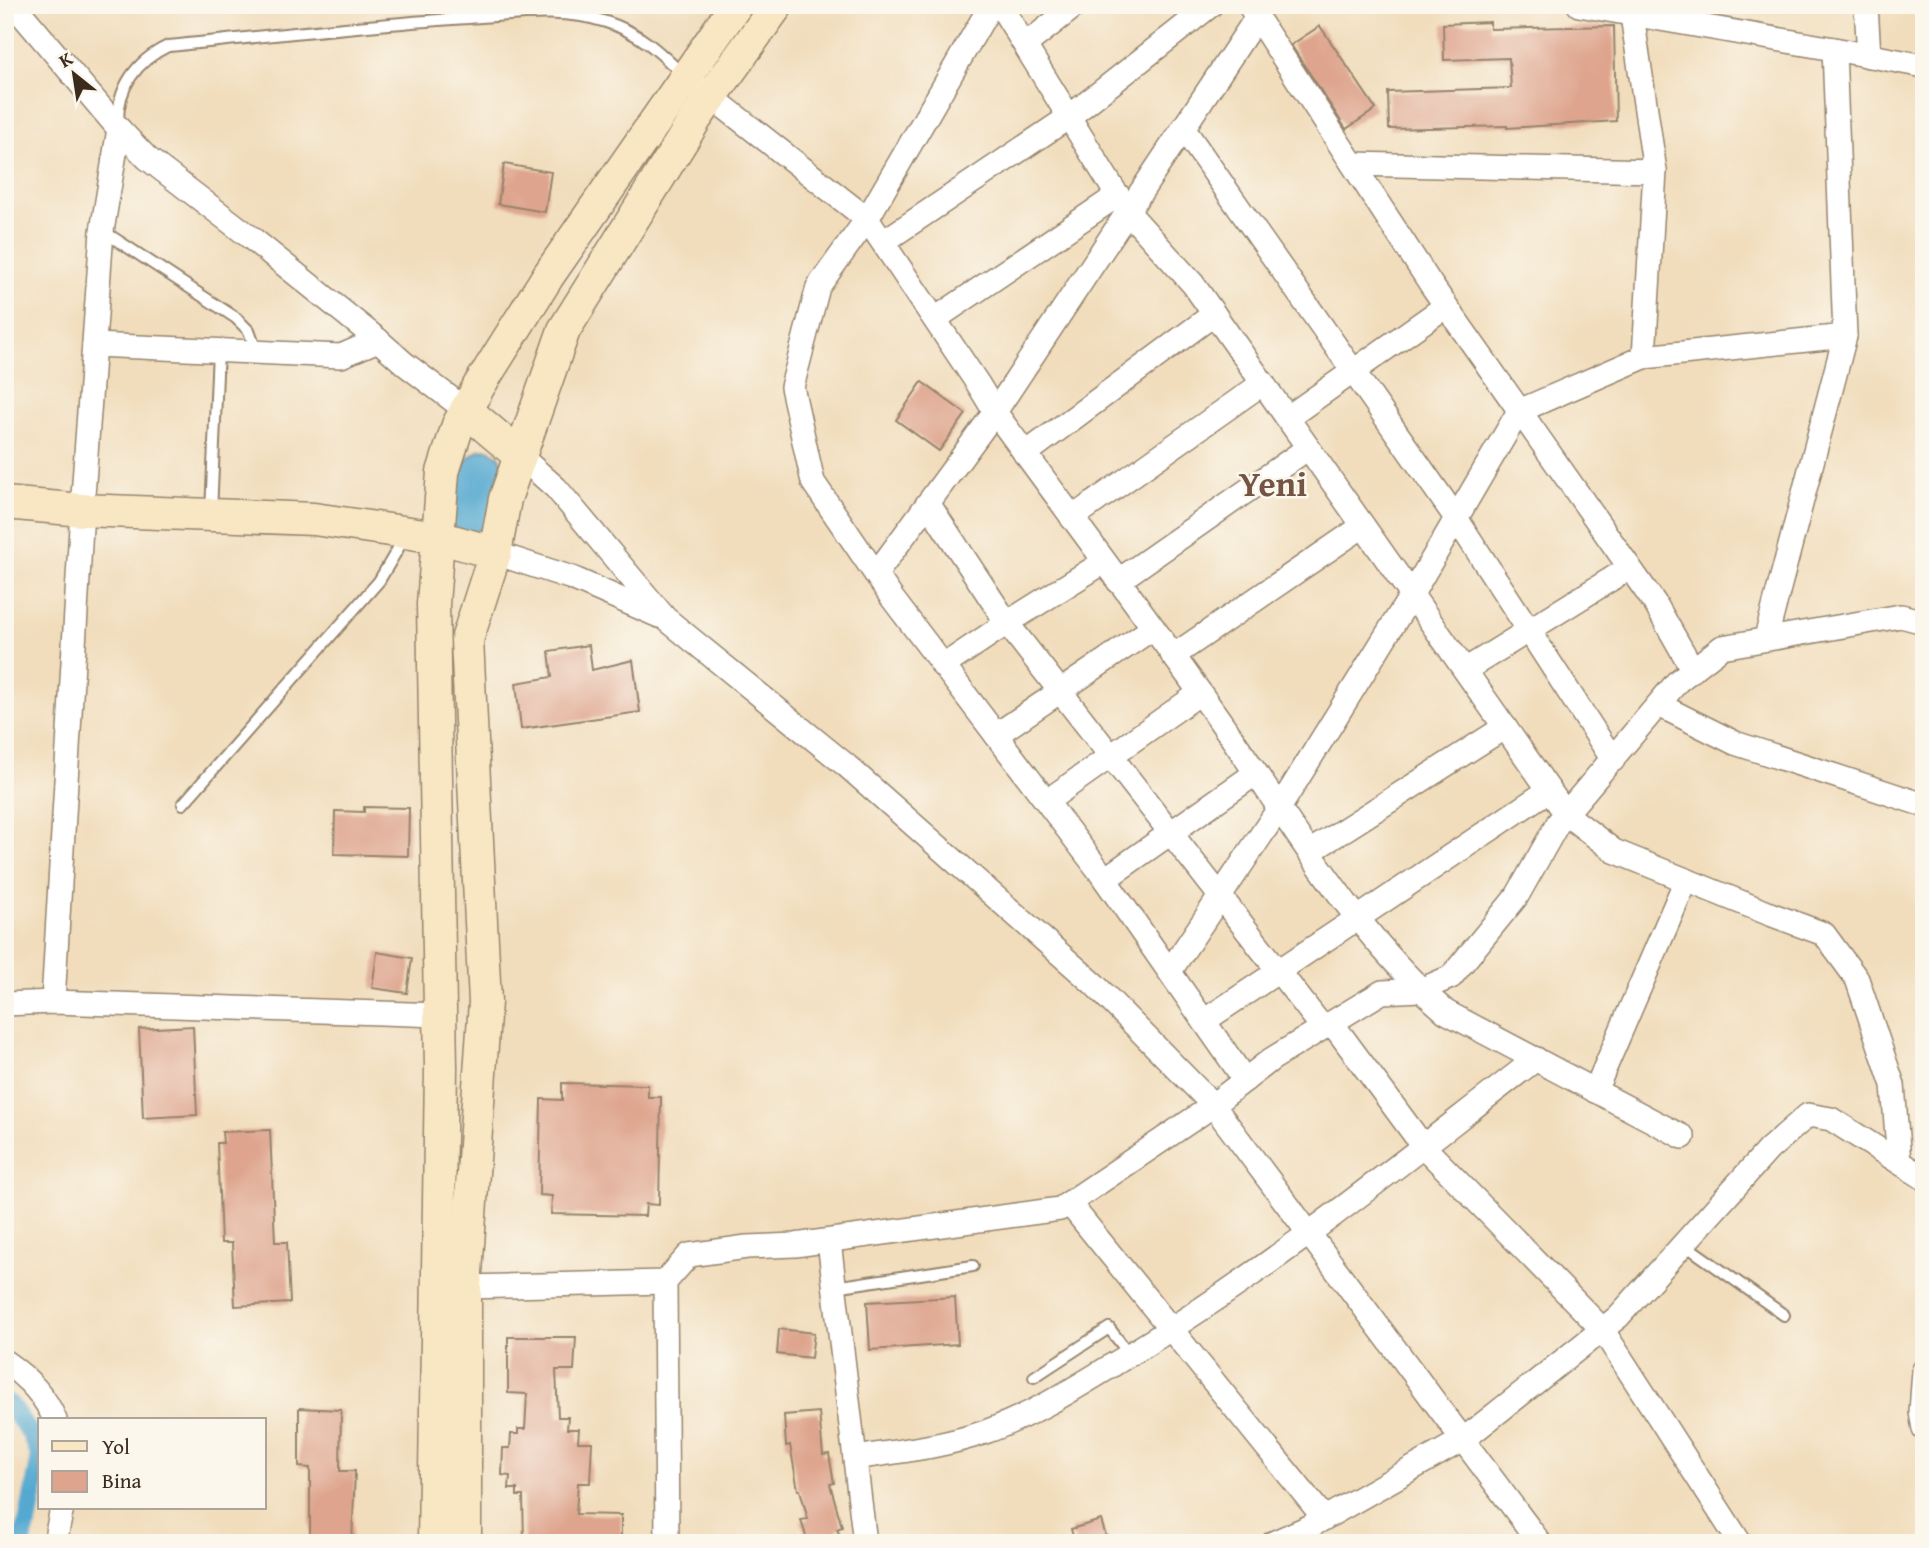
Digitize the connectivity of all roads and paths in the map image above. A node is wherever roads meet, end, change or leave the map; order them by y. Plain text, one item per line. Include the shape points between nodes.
1 (14, 5) edge
2 (736, 5) edge
3 (778, 5) edge
4 (991, 5) edge
5 (1000, 5) edge
6 (1076, 5) edge
7 (1211, 5) edge
8 (1578, 5) edge
9 (1866, 5) edge
10 (1253, 11) edge
11 (1632, 15) junction
12 (1025, 45) junction
13 (1834, 49) junction
14 (1869, 56) junction
15 (1924, 66) edge
16 (686, 78) junction
17 (711, 97) junction
18 (1069, 117) junction
19 (1183, 128) junction
20 (118, 129) junction
21 (1353, 164) junction
22 (1654, 171) junction
23 (1122, 203) junction
24 (867, 219) junction
25 (102, 231) junction
26 (883, 242) junction
27 (1446, 306) junction
28 (1214, 314) junction
29 (935, 319) junction
30 (1845, 336) junction
31 (378, 340) junction
32 (93, 345) junction
33 (218, 351) junction
34 (257, 353) junction
35 (1644, 357) junction
36 (1354, 372) junction
37 (1263, 383) junction
38 (466, 410) junction
39 (1519, 411) junction
40 (995, 412) junction
41 (1287, 418) junction
42 (1308, 448) junction
43 (1025, 454) junction
44 (520, 456) junction
45 (5, 503) edge
46 (928, 503) junction
47 (82, 510) junction
48 (211, 515) junction
49 (1072, 518) junction
50 (1456, 518) junction
51 (1363, 526) junction
52 (407, 533) junction
53 (438, 537) junction
54 (495, 553) junction
55 (1104, 562) junction
56 (1629, 568) junction
57 (876, 574) junction
58 (1118, 581) junction
59 (1412, 594) junction
60 (665, 618) junction
61 (1924, 622) edge
62 (1007, 623) junction
63 (1153, 628) junction
64 (1528, 629) junction
65 (1766, 638) junction
66 (1173, 656) junction
67 (943, 666) junction
68 (1465, 670) junction
69 (1693, 670) junction
70 (1060, 691) junction
71 (1200, 693) junction
72 (1658, 705) junction
73 (1505, 727) junction
74 (996, 735) junction
75 (1112, 756) junction
76 (1613, 760) junction
77 (1256, 773) junction
78 (1549, 790) junction
79 (1047, 802) junction
80 (183, 804) dead end
81 (1924, 805) edge
82 (1280, 807) junction
83 (1566, 814) junction
84 (1171, 832) junction
85 (1311, 852) junction
86 (1105, 879) junction
87 (1686, 880) junction
88 (1220, 895) junction
89 (1358, 920) junction
90 (1170, 971) junction
91 (1279, 972) junction
92 (1420, 990) junction
93 (53, 1002) junction
94 (5, 1003) edge
95 (440, 1015) junction
96 (1205, 1021) junction
97 (1327, 1025) junction
98 (1536, 1059) junction
99 (1245, 1080) junction
100 (1595, 1091) junction
101 (1213, 1105) junction
102 (1683, 1137) dead end
103 (1423, 1146) junction
104 (1899, 1162) junction
105 (1924, 1178) edge
106 (1069, 1203) junction
107 (1309, 1234) junction
108 (829, 1241) junction
109 (1684, 1244) junction
110 (974, 1266) dead end
111 (665, 1282) junction
112 (465, 1287) junction
113 (835, 1287) junction
114 (1784, 1315) dead end
115 (1171, 1329) junction
116 (1602, 1329) junction
117 (1130, 1355) junction
118 (5, 1362) edge
119 (1924, 1370) edge
120 (1034, 1377) dead end
121 (54, 1418) edge
122 (1924, 1429) edge
123 (1464, 1439) junction
124 (855, 1458) junction
125 (62, 1510) edge
126 (1317, 1529) edge
127 (55, 1543) edge
128 (435, 1543) edge
129 (464, 1543) edge
130 (667, 1543) edge
131 (865, 1543) edge
132 (1273, 1543) edge
133 (1540, 1543) edge
134 (1740, 1543) edge

1 - 20 street
2 - 16 main road
3 - 17 main road
4 - 24 street
5 - 12 street
6 - 12 street
7 - 18 street
8 - 11 street
9 - 14 street
10 - 19 street
10 - 21 street
11 - 13 street
11 - 22 street
12 - 18 street
13 - 14 street
13 - 30 street
14 - 15 street
16 - 17 street
16 - 20 lane via 655,46 615,25 585,17 541,13 429,20 168,46 148,57 131,75 120,101
16 - 38 main road via 548,276
17 - 24 street
17 - 44 main road via 564,330
18 - 23 street
18 - 26 street
19 - 23 street
19 - 36 street
20 - 25 street
20 - 31 street via 147,158
21 - 22 street
21 - 27 street
22 - 35 street
23 - 28 street
23 - 29 street
23 - 40 street
24 - 26 street
24 - 57 street via 818,287 792,387 813,482
25 - 32 street
25 - 34 lane via 236,318 249,331
26 - 29 street
27 - 36 street
27 - 39 street
28 - 37 street
28 - 43 street
29 - 40 street
30 - 35 street
30 - 65 street
31 - 34 street via 341,356
31 - 38 street
32 - 33 street
32 - 47 street
33 - 34 street
33 - 48 lane
35 - 39 street
36 - 41 street
36 - 50 street
37 - 41 street
37 - 49 street
38 - 44 main road
38 - 53 main road via 443,472
39 - 50 street
39 - 56 street
40 - 43 street
40 - 46 street
41 - 42 street
42 - 51 street
42 - 58 street
43 - 49 street
44 - 54 main road via 505,499
44 - 60 street via 556,488
45 - 47 main road
46 - 57 street
46 - 62 street
47 - 48 main road
47 - 93 street
48 - 52 main road via 314,519
49 - 55 street
50 - 59 street
50 - 64 street
51 - 59 street
51 - 66 street
52 - 53 main road
52 - 80 lane via 379,581
53 - 54 main road
53 - 95 main road via 432,659
54 - 60 street via 572,578
54 - 112 main road via 467,640 485,1002
55 - 58 street
55 - 62 street
56 - 64 street
56 - 69 street
57 - 67 street
58 - 63 street
59 - 68 street
59 - 82 street
60 - 101 street via 847,766 1083,975
61 - 65 street via 1901,617
62 - 67 street
62 - 70 street
63 - 66 street
63 - 70 street
64 - 68 street
64 - 76 street
65 - 69 street via 1723,648
66 - 71 street
67 - 74 street
68 - 73 street
69 - 72 street
70 - 74 street
70 - 75 street
71 - 75 street
71 - 77 street
72 - 76 street
72 - 81 street via 1735,743
73 - 78 street
73 - 85 street
74 - 79 street
75 - 79 street
75 - 84 street
76 - 83 street
77 - 82 street
77 - 84 street
78 - 83 street
78 - 89 street
79 - 86 street
82 - 85 street
82 - 88 street
83 - 87 street via 1614,852
83 - 92 street via 1517,895 1471,955 1451,977
84 - 86 street
84 - 88 street
85 - 89 street
86 - 90 street
87 - 100 street
87 - 104 street via 1824,933 1857,979 1893,1085
88 - 90 street
88 - 91 street
89 - 91 street
89 - 92 street
90 - 96 street
91 - 96 street
91 - 97 street
92 - 97 street via 1381,992
92 - 98 street via 1446,1012
93 - 94 street
93 - 95 street
95 - 128 main road
96 - 99 street
97 - 99 street
97 - 103 street
98 - 100 street
98 - 103 street
99 - 101 street
100 - 102 street
101 - 106 street
101 - 107 street
103 - 107 street
103 - 116 street
104 - 105 street
104 - 109 street via 1831,1119 1808,1115 1769,1149
106 - 108 street via 1060,1209
106 - 115 street
107 - 115 street
107 - 123 street
108 - 111 street via 689,1255
108 - 113 street
109 - 114 lane
109 - 116 street
110 - 113 lane
111 - 112 street
111 - 130 street
112 - 129 main road
113 - 124 street
115 - 117 street
115 - 126 street
116 - 123 street
116 - 134 street
117 - 120 lane via 1109,1328
117 - 124 street via 1046,1404 988,1431 955,1442
118 - 121 street via 37,1389
119 - 122 street
123 - 126 street
123 - 133 street
124 - 131 street
125 - 127 street
126 - 132 street

